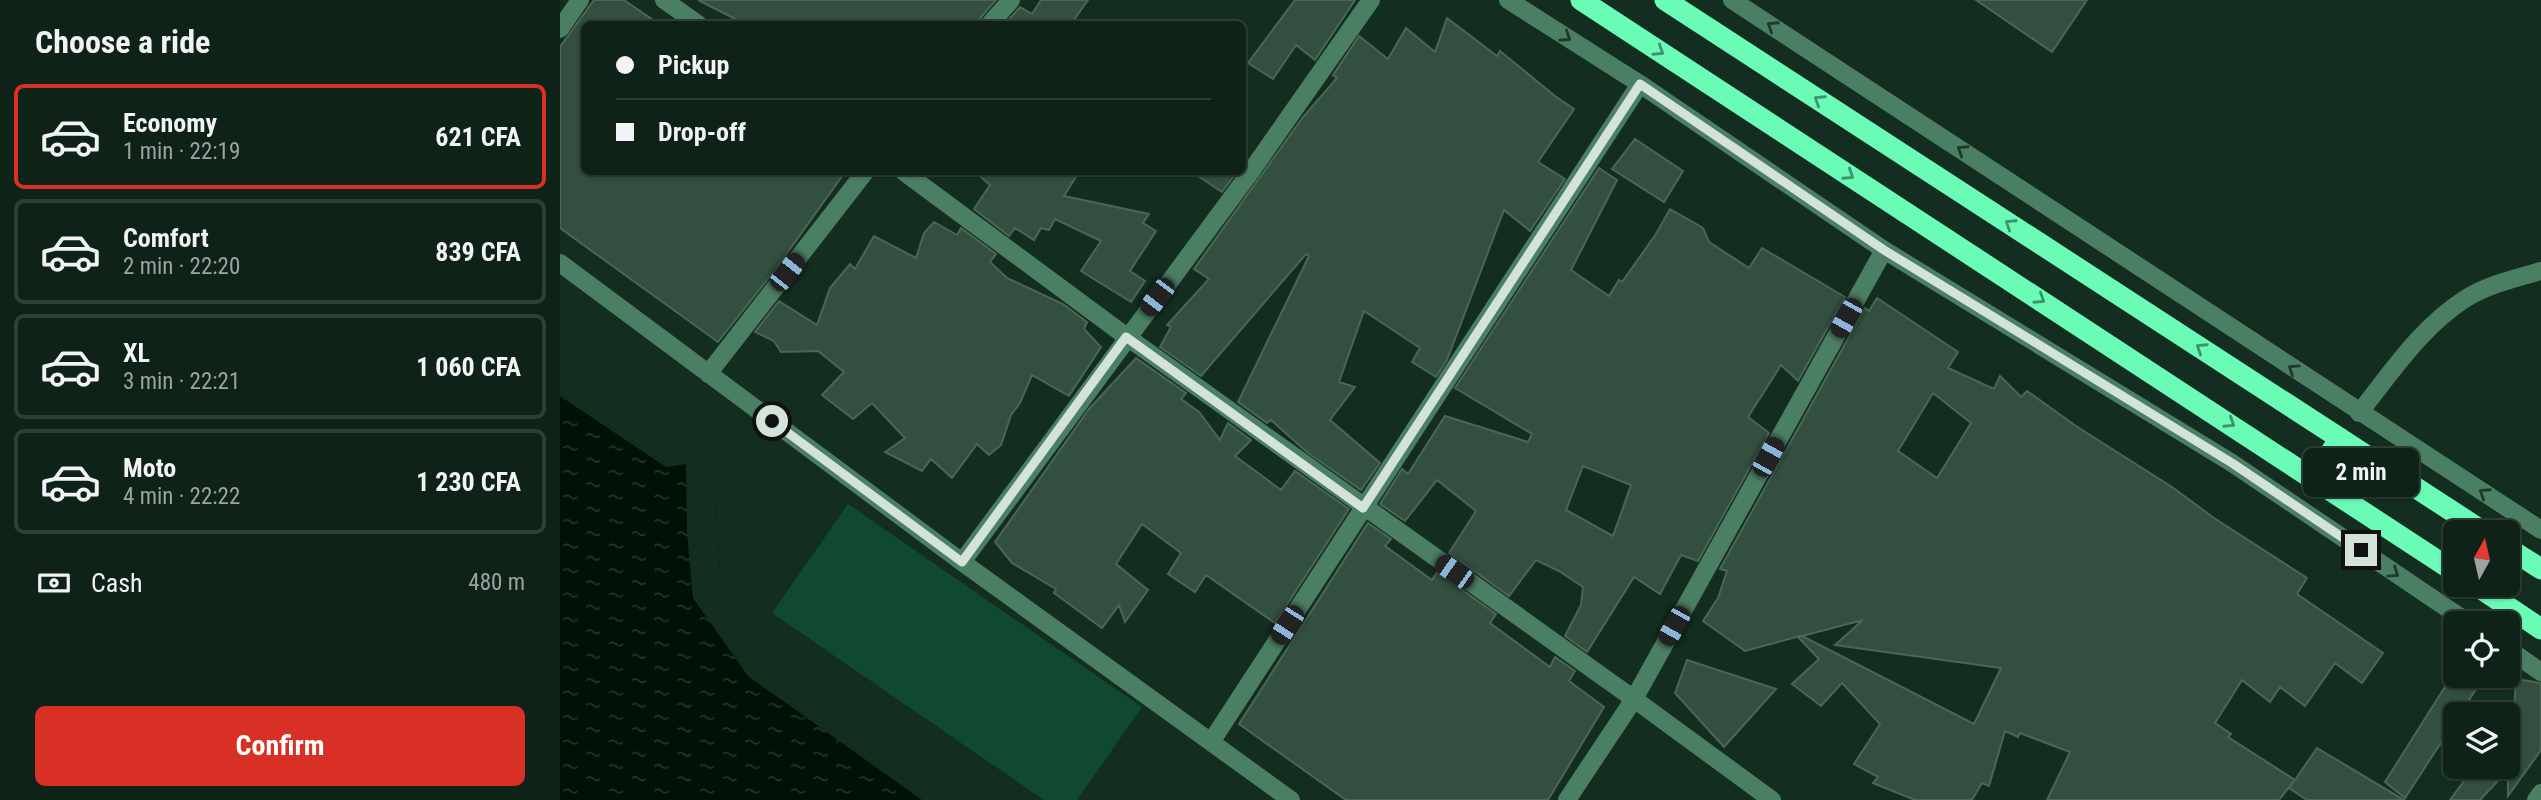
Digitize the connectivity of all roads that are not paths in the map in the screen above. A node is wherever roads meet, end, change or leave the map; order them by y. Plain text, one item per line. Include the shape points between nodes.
1 (580, 0) edge
2 (664, 0) edge
3 (1011, 0) edge
4 (1371, 0) edge
5 (1508, 0) edge
6 (1581, 0) edge
7 (1665, 0) edge
8 (1732, 0) edge
9 (694, 21) edge
10 (993, 21) edge
11 (560, 29) edge
12 (1640, 84) junction
13 (863, 175) edge
14 (908, 175) edge
15 (1884, 250) junction
16 (560, 263) edge
17 (2541, 271) edge
18 (1126, 337) junction
19 (708, 373) junction
20 (2359, 413) junction
21 (2340, 438) junction
22 (2314, 478) junction
23 (1363, 508) junction
24 (2466, 520) edge
25 (2541, 530) edge
26 (2520, 556) edge
27 (962, 562) junction
28 (2443, 564) edge
29 (2541, 569) edge
30 (2493, 597) edge
31 (2451, 611) edge
32 (2541, 629) edge
33 (2520, 657) edge
34 (2541, 672) edge
35 (1634, 699) junction
36 (1211, 742) junction
37 (2541, 793) edge
38 (1291, 800) edge
39 (1567, 800) edge
40 (1772, 800) edge
41 (2536, 800) edge

1 - 11 street
2 - 9 street
3 - 10 street
4 - 18 street via 1247,177
5 -> 12 street
6 -> 22 highway
21 -> 7 highway
20 -> 8 street
12 - 15 street
12 - 23 street
13 - 19 street
14 - 18 street
15 -> 31 street via 2232,463
15 - 35 street
16 - 19 street
17 - 20 street via 2467,298 2438,320
18 - 23 street
18 - 27 street
19 - 27 street
25 -> 20 street
21 - 22 highway
21 - 24 highway
22 - 28 highway
23 - 35 street
23 - 36 street
26 - 29 highway
27 - 36 street
30 - 32 highway
33 - 34 street
35 - 39 street
35 - 40 street
36 - 38 street
37 - 41 street

